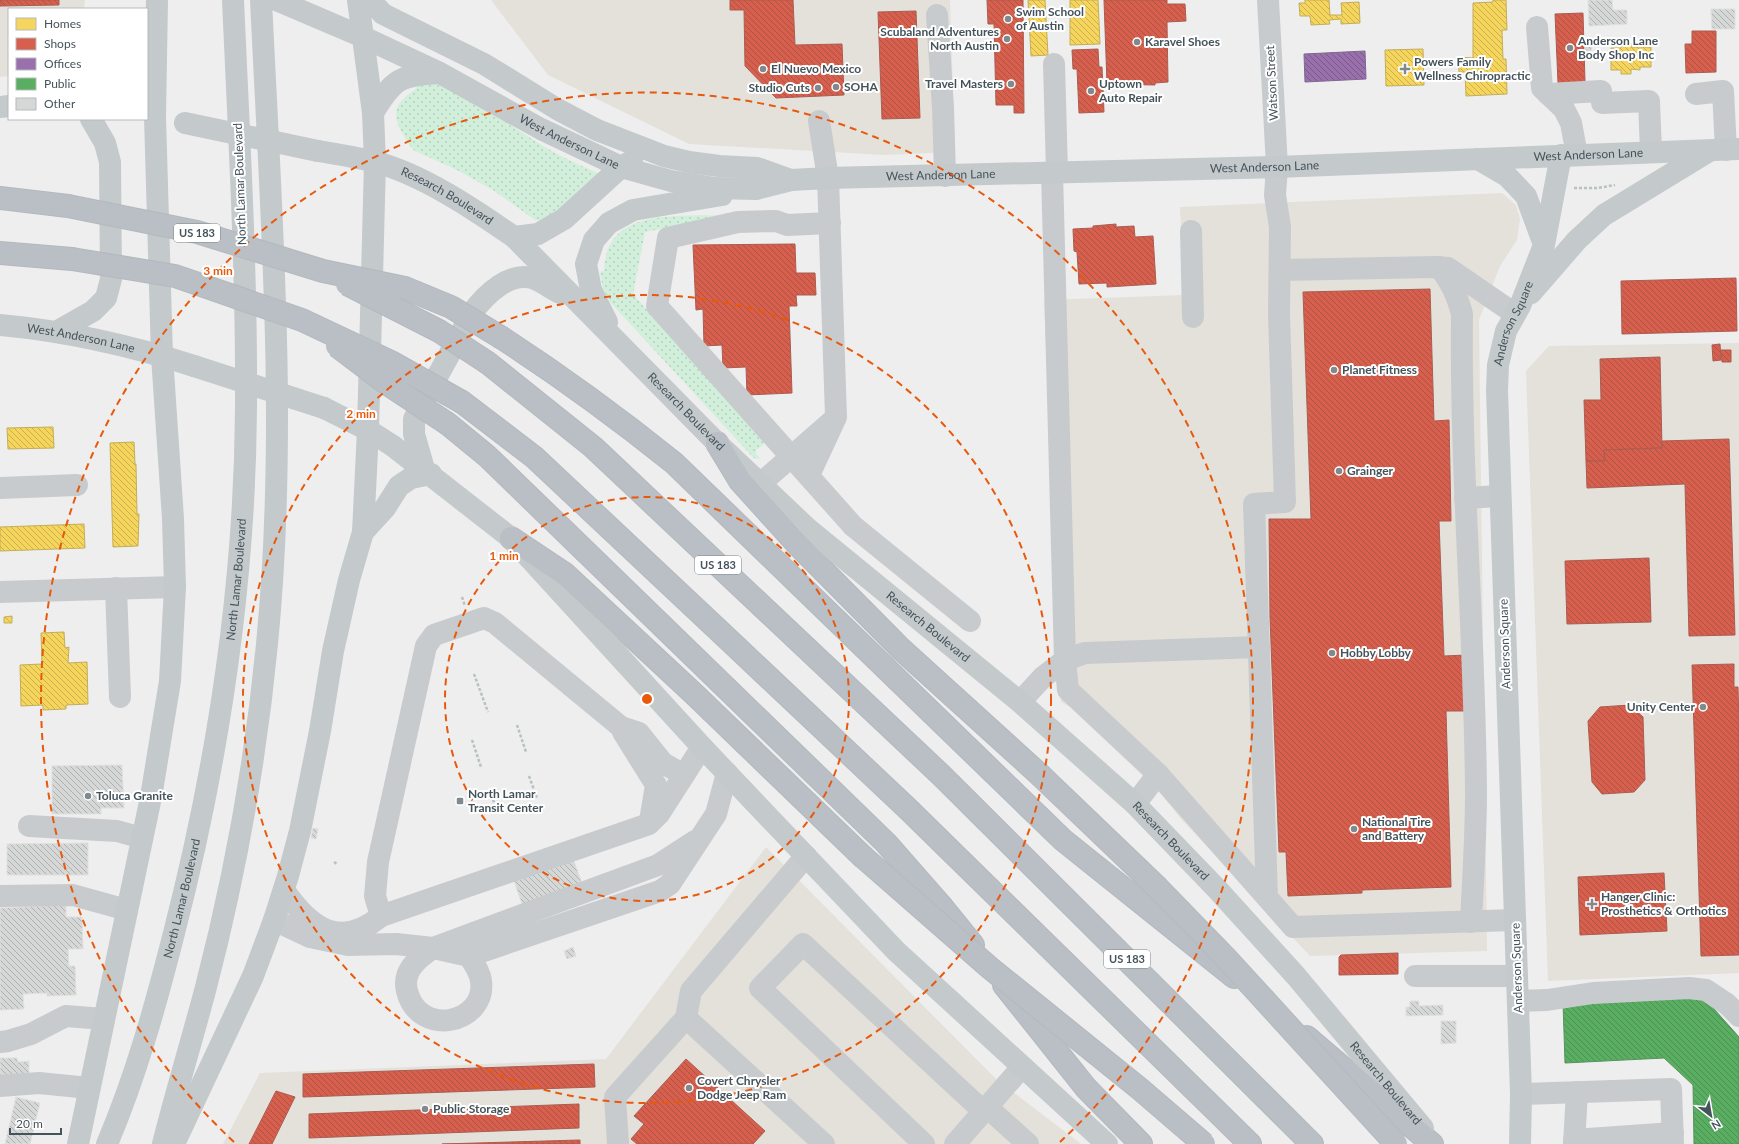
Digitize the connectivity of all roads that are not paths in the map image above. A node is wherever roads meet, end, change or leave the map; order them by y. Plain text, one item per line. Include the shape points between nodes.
1 (157, 0) edge
2 (233, 0) edge
3 (261, 0) edge
4 (276, 0) edge
5 (352, 0) edge
6 (358, 0) edge
7 (370, 0) edge
8 (1268, 0) edge
9 (937, 15) dead end
10 (319, 18) junction
11 (1537, 27) dead end
12 (363, 37) junction
13 (1054, 64) dead end
14 (440, 73) junction
15 (1548, 94) junction
16 (1696, 94) dead end
17 (373, 113) junction
18 (151, 117) edge
19 (92, 120) edge
20 (819, 120) dead end
21 (1725, 150) edge
22 (1651, 152) junction
23 (1569, 155) junction
24 (664, 156) junction
25 (1478, 159) junction
26 (375, 162) junction
27 (621, 167) junction
28 (1277, 167) junction
29 (1055, 172) junction
30 (944, 176) junction
31 (828, 178) junction
32 (791, 180) junction
33 (756, 189) junction
34 (0, 198) edge
35 (830, 223) junction
36 (1191, 231) dead end
37 (514, 237) junction
38 (1544, 245) junction
39 (0, 253) edge
40 (1439, 267) junction
41 (1280, 270) junction
42 (323, 271) junction
43 (582, 306) junction
44 (1518, 310) junction
45 (1193, 317) dead end
46 (302, 320) junction
47 (0, 325) edge
48 (56, 332) junction
49 (618, 342) junction
50 (162, 356) junction
51 (836, 417) junction
52 (368, 430) junction
53 (717, 444) junction
54 (790, 456) junction
55 (427, 472) junction
56 (809, 475) junction
57 (760, 484) junction
58 (77, 485) dead end
59 (0, 488) edge
60 (1500, 496) junction
61 (1465, 498) junction
62 (364, 532) junction
63 (511, 538) junction
64 (175, 587) junction
65 (116, 588) junction
66 (0, 592) edge
67 (970, 621) dead end
68 (1259, 647) junction
69 (1065, 660) junction
70 (120, 697) dead end
71 (1020, 702) junction
72 (621, 727) junction
73 (702, 747) junction
74 (727, 773) junction
75 (1158, 774) junction
76 (684, 775) junction
77 (1135, 804) junction
78 (649, 824) junction
79 (29, 826) dead end
80 (142, 838) junction
81 (699, 838) junction
82 (806, 856) junction
83 (284, 890) junction
84 (0, 896) edge
85 (1267, 896) junction
86 (127, 910) junction
87 (381, 916) junction
88 (274, 920) junction
89 (1515, 920) junction
90 (1471, 922) junction
91 (433, 948) junction
92 (469, 956) junction
93 (1415, 976) dead end
94 (1517, 976) junction
95 (1518, 1001) junction
96 (1739, 1016) edge
97 (686, 1018) junction
98 (104, 1019) junction
99 (0, 1042) edge
100 (1022, 1067) junction
101 (0, 1086) edge
102 (89, 1088) junction
103 (1577, 1092) junction
104 (1521, 1094) junction
105 (985, 1109) junction
106 (1673, 1139) edge
107 (1574, 1142) edge
108 (78, 1144) edge
109 (107, 1144) edge
110 (163, 1144) edge
111 (174, 1144) edge
112 (618, 1144) edge
113 (824, 1144) edge
114 (924, 1144) edge
115 (955, 1144) edge
116 (1028, 1144) edge
117 (1107, 1144) edge
118 (1141, 1144) edge
119 (1204, 1144) edge
120 (1250, 1144) edge
121 (1312, 1144) edge
122 (1396, 1144) edge
123 (1432, 1144) edge
124 (1437, 1144) edge
125 (1520, 1144) edge

1 - 18 main road
2 - 109 main road, North Lamar Boulevard via 242,203 246,409 240,543 230,640 215,745 192,862 163,974 131,1079
3 - 110 main road via 277,415 276,496 267,645 254,750 231,877 206,988
4 - 10 main road, West Anderson Lane
5 - 10 main road via 338,12
6 - 12 main road
7 - 24 main road via 383,14 484,64 557,109 597,130
8 - 28 street, Watson Street
9 - 30 street
10 - 12 main road, West Anderson Lane
11 - 15 street via 1542,88
12 - 14 main road, West Anderson Lane
12 - 17 main road
13 - 29 street
14 - 17 main road via 414,74 399,80 387,90
14 - 27 main road, West Anderson Lane via 541,129
15 - 22 street via 1601,91 1602,103 1649,101
15 - 23 street via 1564,109 1571,123
16 - 21 street via 1723,91
17 - 26 main road
18 - 26 main road, bridge
18 - 50 main road
19 - 48 main road via 106,143 110,162 111,279 106,298 93,311
20 - 31 street
21 - 22 main road, West Anderson Lane
21 - 44 main road via 1604,215 1577,240
22 - 23 main road, West Anderson Lane
23 - 25 main road, West Anderson Lane
23 - 38 main road, Anderson Square
24 - 27 main road via 638,158
24 - 32 main road, West Anderson Lane via 712,165 757,168
25 - 28 main road, West Anderson Lane
25 - 38 main road via 1507,176 1526,196
26 - 37 main road, Research Boulevard via 400,170 424,182 479,213
26 - 52 main road
27 - 33 main road, West Anderson Lane via 671,181 714,188
27 - 37 main road via 564,219 538,234
28 - 29 main road, West Anderson Lane
28 - 41 street, Watson Street via 1275,195 1280,227
29 - 30 main road, West Anderson Lane
29 - 69 street
30 - 31 main road, West Anderson Lane
31 - 32 main road, West Anderson Lane
31 - 35 street
32 - 33 main road, West Anderson Lane
33 - 49 main road via 633,210 609,223 594,240 586,264 591,290
34 - 42 highway, US 183, bridge via 68,206 196,232
35 - 51 street
35 - 54 street via 787,225 776,221 738,222 668,238 657,306
36 - 45 street
37 - 43 main road, Research Boulevard
38 - 44 main road, Anderson Square
39 - 46 highway, bridge via 72,259 175,276
40 - 41 street
40 - 44 street via 1448,268
40 - 61 street via 1457,293 1462,314
41 - 68 street, Watson Street via 1284,502 1254,504
42 - 121 highway, US 183, bridge via 440,331 488,362 593,447 941,775
42 - 123 highway, bridge via 405,288 451,307 565,379 624,423 674,463 1063,840 1343,1066
43 - 49 main road, Research Boulevard
43 - 55 main road via 534,279 525,278 512,280 495,288 481,300 414,418 414,434
44 - 60 main road, Anderson Square via 1506,332 1498,365
46 - 118 highway, bridge via 386,383 448,424 492,462 886,843 943,908 1086,1088
46 - 120 highway, bridge via 391,362 462,402 534,456 908,809
47 - 48 main road, West Anderson Lane
48 - 50 main road, West Anderson Lane
49 - 53 main road, Research Boulevard
50 - 52 main road, bridge via 324,408
50 - 64 main road
51 - 54 street
51 - 56 street
52 - 55 main road
52 - 62 main road
53 - 57 main road, Research Boulevard
53 - 122 highway, bridge via 740,481 796,543 901,649 1040,775 1158,888 1226,958
54 - 56 street
54 - 57 street
55 - 62 main road via 399,486 385,508
55 - 63 main road
56 - 67 street via 853,526
57 - 71 main road, Research Boulevard via 806,528
58 - 59 street
60 - 61 street
60 - 89 main road, Anderson Square
61 - 90 street via 1476,748
62 - 83 main road via 349,580 333,651 304,811
63 - 73 main road
63 - 119 highway, bridge via 565,574 862,856 990,968
64 - 65 street
64 - 80 main road via 170,681
65 - 66 street
65 - 70 street
68 - 69 street via 1085,653
68 - 85 street
69 - 71 street via 1042,677
69 - 75 street via 1068,690
71 - 77 main road, Research Boulevard
72 - 76 street via 638,733 663,763
72 - 78 street via 656,785
72 - 87 street via 495,624 484,618 434,634 426,646 378,862 375,896
73 - 74 main road
73 - 76 street
74 - 81 street via 716,814
74 - 82 main road
75 - 77 street
75 - 85 street
76 - 78 street via 659,814
77 - 124 main road, Research Boulevard via 1296,976
78 - 87 street
79 - 80 street via 117,831
80 - 86 main road
81 - 91 street via 658,865
81 - 92 street via 688,860 670,884 660,891
82 - 97 street via 691,991
82 - 100 main road via 896,951
83 - 87 street via 306,918 335,934 351,933 369,926
83 - 88 main road
84 - 86 street via 74,894
85 - 90 street via 1293,927
86 - 98 main road
88 - 91 street via 310,937 348,945 396,944
88 - 111 main road via 237,1012
89 - 90 street
89 - 94 main road, Anderson Square
91 - 92 street
91 - 92 street via 419,958 408,971 405,984 409,1000 417,1011 430,1019 446,1021 460,1017 472,1009 479,996 481,983 479,973
93 - 94 street
94 - 95 main road, Anderson Square
95 - 96 street via 1547,1000 1593,993 1689,988 1706,990
95 - 104 main road, Anderson Square
97 - 112 street via 615,1097
97 - 113 street
98 - 99 street via 66,1016 31,1034
98 - 102 main road
100 - 105 street
100 - 117 main road
101 - 102 street via 39,1083
102 - 108 main road
103 - 104 street
103 - 106 street via 1671,1089
103 - 107 street
104 - 125 main road, Anderson Square
105 - 114 street via 803,944 760,988
105 - 115 street
105 - 116 street
106 - 107 street

